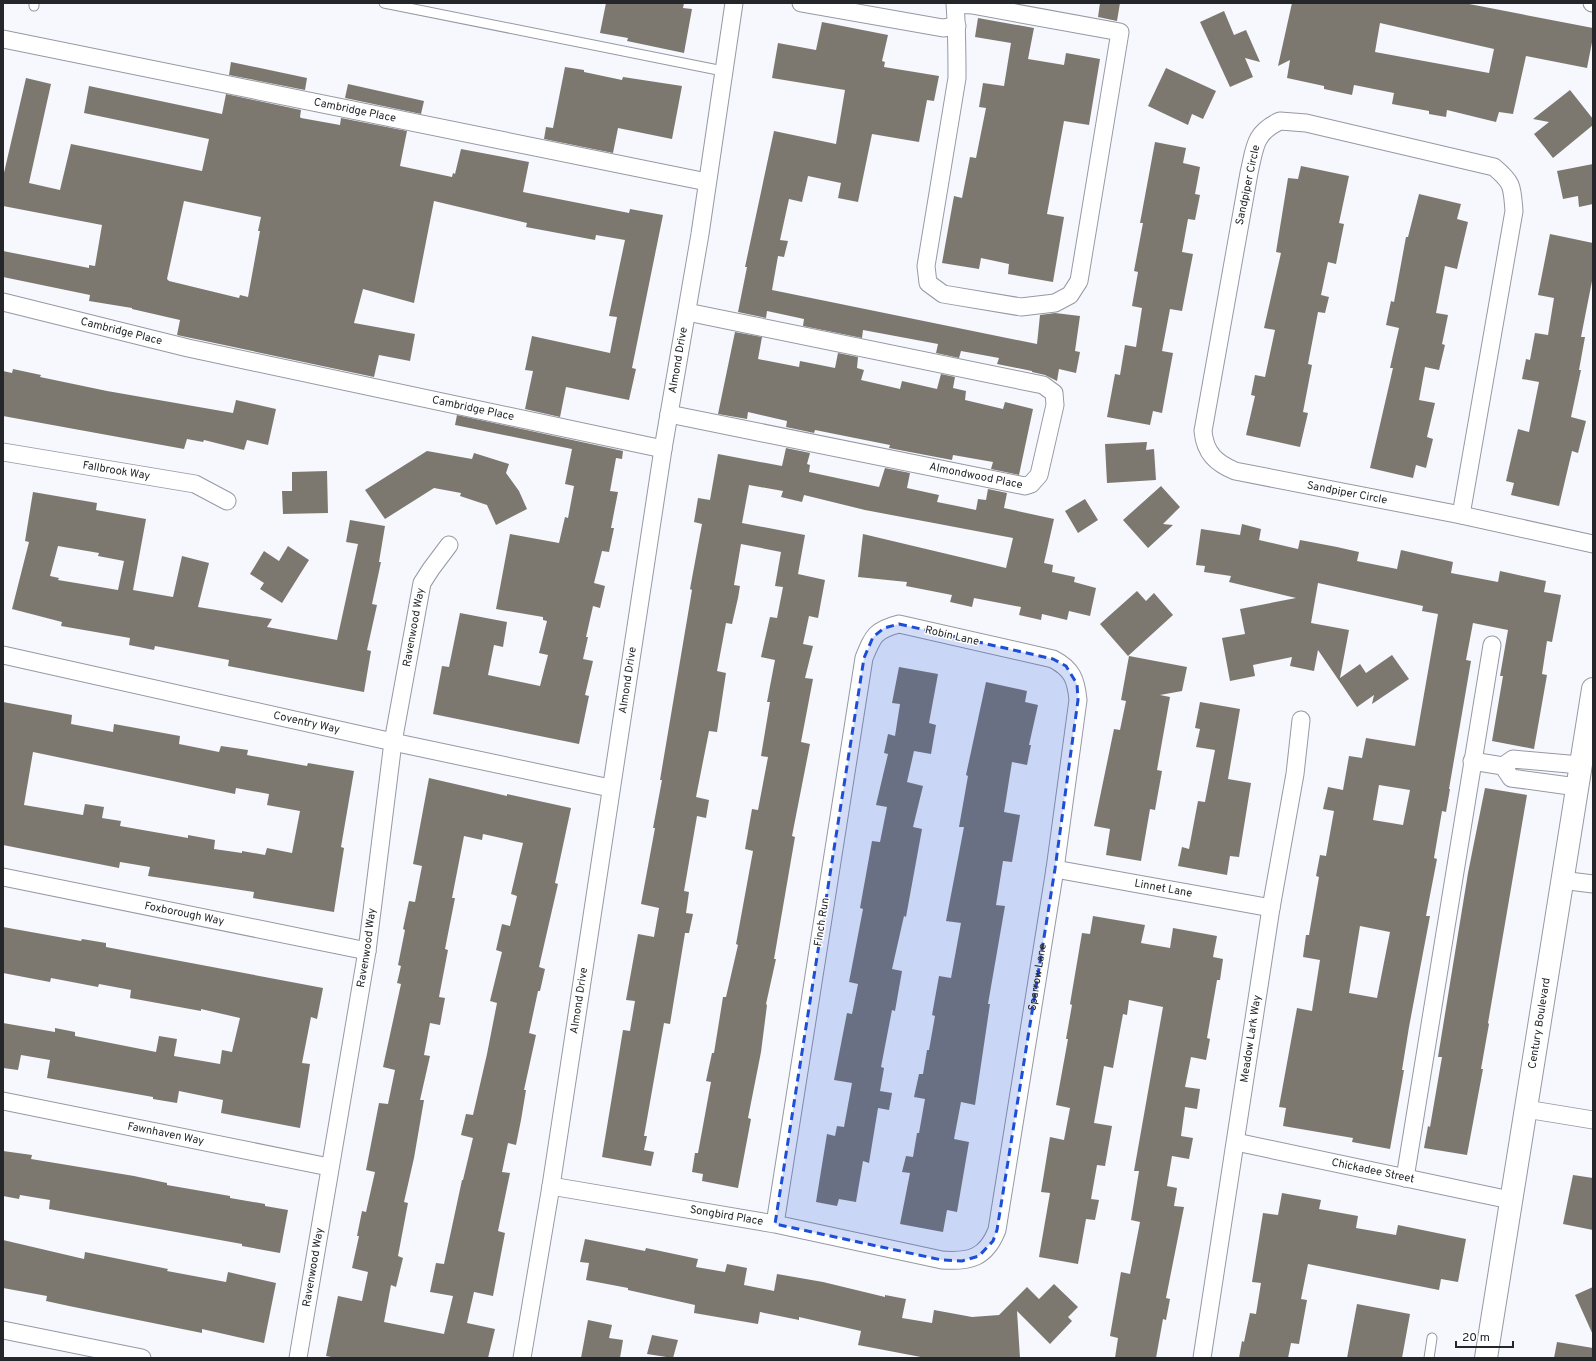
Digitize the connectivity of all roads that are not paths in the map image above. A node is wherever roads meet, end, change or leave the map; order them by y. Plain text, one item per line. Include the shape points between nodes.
1 (384, 3) edge
2 (734, 3) edge
3 (801, 3) edge
4 (955, 4) edge
5 (957, 26) junction
6 (3, 39) edge
7 (723, 71) junction
8 (706, 182) junction
9 (3, 302) edge
10 (687, 312) junction
11 (669, 414) junction
12 (662, 449) junction
13 (3, 452) edge
14 (227, 501) dead end
15 (1461, 515) junction
16 (1593, 544) edge
17 (449, 546) dead end
18 (884, 628) joint
19 (1492, 645) dead end
20 (1020, 651) joint
21 (3, 654) edge
22 (1593, 689) edge
23 (1301, 720) dead end
24 (393, 742) junction
25 (1472, 761) junction
26 (1580, 765) junction
27 (1502, 766) junction
28 (610, 788) junction
29 (1577, 788) junction
30 (1054, 869) junction
31 (3, 877) edge
32 (1561, 880) junction
33 (1593, 884) edge
34 (1271, 908) junction
35 (366, 951) junction
36 (3, 1100) edge
37 (1526, 1109) junction
38 (1593, 1120) edge
39 (1236, 1142) junction
40 (329, 1167) junction
41 (1405, 1178) junction
42 (551, 1186) junction
43 (1510, 1200) junction
44 (775, 1224) junction
45 (902, 1251) joint
46 (3, 1330) edge
47 (1432, 1338) dead end
48 (142, 1358) edge
49 (298, 1358) edge
50 (522, 1358) edge
51 (1202, 1358) edge
52 (1429, 1358) edge
53 (1486, 1358) edge

1 - 7 lane
2 - 7 street, Almond Drive
3 - 5 street via 943,28
4 - 5 street
4 - 5 street via 1120,32 1079,281 1070,295 1055,303 1021,308 943,294 928,283 926,266 957,78
6 - 8 street, Cambridge Place
7 - 8 street, Almond Drive
8 - 10 street, Almond Drive
9 - 12 street, Cambridge Place via 188,348
10 - 11 street, Almond Drive
10 - 11 street, Almondwood Place via 1043,385 1054,393 1055,405 1039,475 1025,486
11 - 12 street, Almond Drive
12 - 28 street, Almond Drive
13 - 14 street, Fallbrook Way via 195,484
15 - 15 street, Sandpiper Circle via 1514,211 1512,188 1508,179 1494,167 1314,124 1280,122 1272,125 1258,137 1249,173 1203,431 1204,442 1213,459 1235,471
15 - 16 street, Sandpiper Circle
17 - 24 street, Ravenwood Way via 422,583
18 - 20 street, Robin Lane via 899,624
18 - 44 street, Finch Run via 873,637 864,658
19 - 25 street
20 - 30 street, Sparrow Lane via 1053,659 1066,666 1077,684 1078,700
21 - 24 street, Coventry Way
22 - 26 street, Century Boulevard
23 - 34 street, Meadow Lark Way via 1295,774
24 - 28 street, Coventry Way
24 - 35 street, Ravenwood Way
25 - 27 street
25 - 41 street
26 - 27 street via 1514,759
26 - 29 street, Century Boulevard
27 - 29 street via 1511,778
28 - 42 street, Almond Drive
29 - 32 street, Century Boulevard
30 - 34 street, Linnet Lane
30 - 45 street, Sparrow Lane via 997,1230 993,1241 979,1256 962,1261 942,1260
31 - 35 street, Foxborough Way
32 - 33 street
32 - 37 street, Century Boulevard
34 - 39 street, Meadow Lark Way
35 - 40 street, Ravenwood Way
36 - 40 street, Fawnhaven Way
37 - 38 street
37 - 43 street, Century Boulevard
39 - 41 street, Chickadee Street
39 - 51 street, Meadow Lark Way
40 - 49 street, Ravenwood Way
41 - 43 street, Chickadee Street
42 - 44 street, Songbird Place
42 - 50 street, Almond Drive
43 - 53 street, Century Boulevard
44 - 45 street, Songbird Place
46 - 48 street
47 - 52 lane

